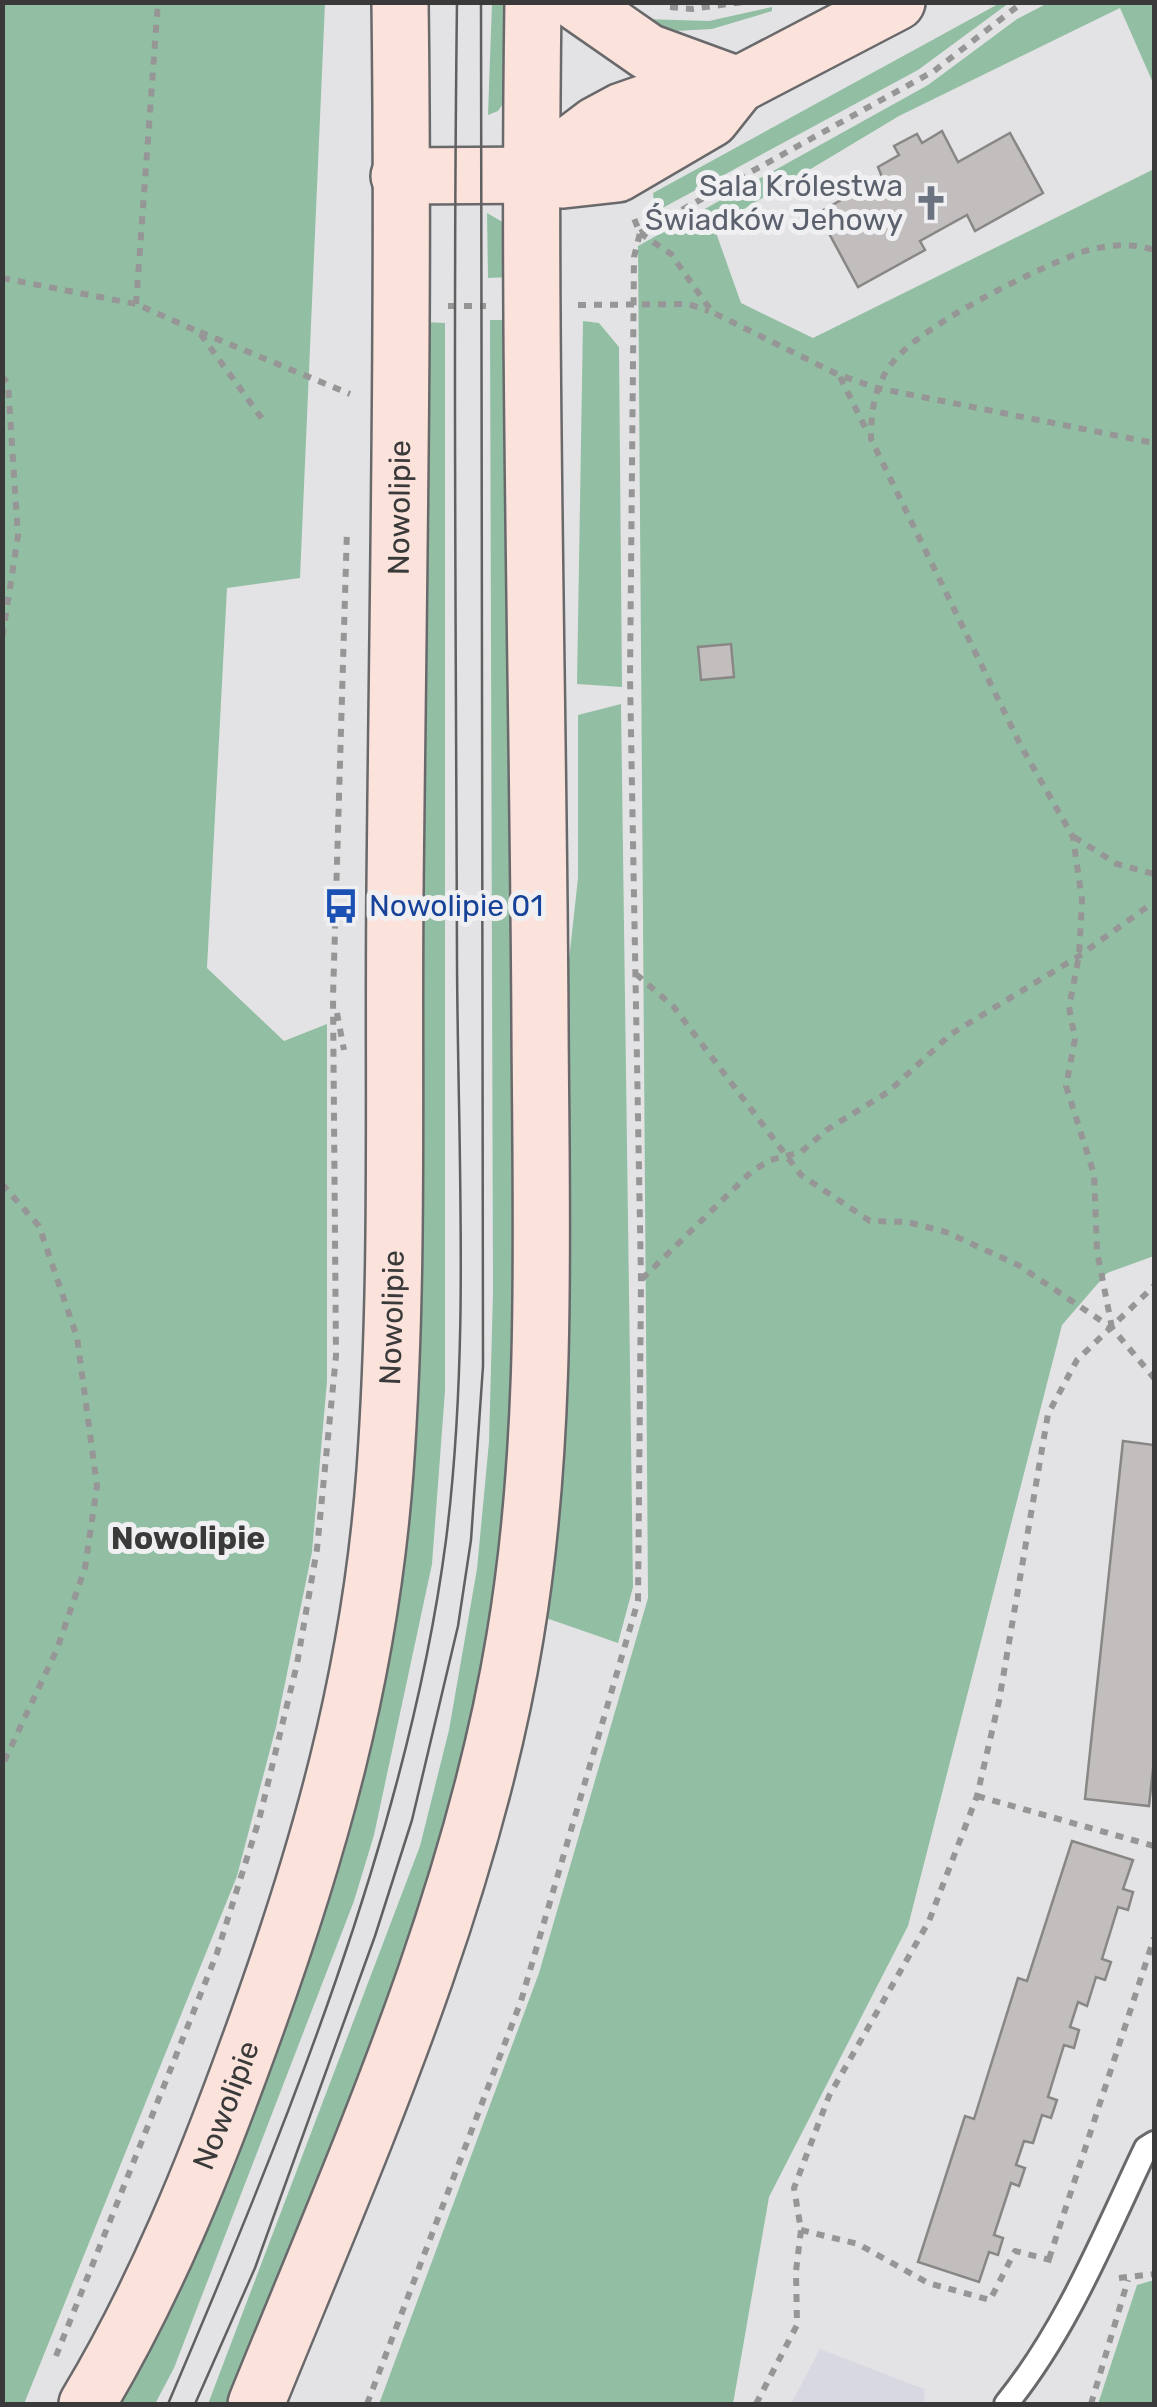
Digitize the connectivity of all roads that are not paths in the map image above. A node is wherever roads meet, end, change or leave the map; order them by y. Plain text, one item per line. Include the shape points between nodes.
1 (400, 2) edge
2 (533, 2) edge
3 (576, 2) edge
4 (898, 2) edge
5 (738, 85) junction
6 (530, 175) junction
7 (399, 176) junction
8 (1154, 2144) edge
9 (70, 2384) edge
10 (256, 2404) edge
11 (1006, 2404) edge

1 - 7 main road, Nowolipie
2 - 6 main road
3 - 5 main road via 648,52
4 - 5 main road
5 - 6 main road via 688,88 622,112
6 - 7 main road
6 - 10 main road via 540,1078 537,1416 524,1583 482,1795 452,1902
7 - 9 main road, Nowolipie via 393,1230 385,1473 368,1619 353,1713 295,1919 188,2206 116,2356
8 - 11 lane via 1146,2148 1064,2318

